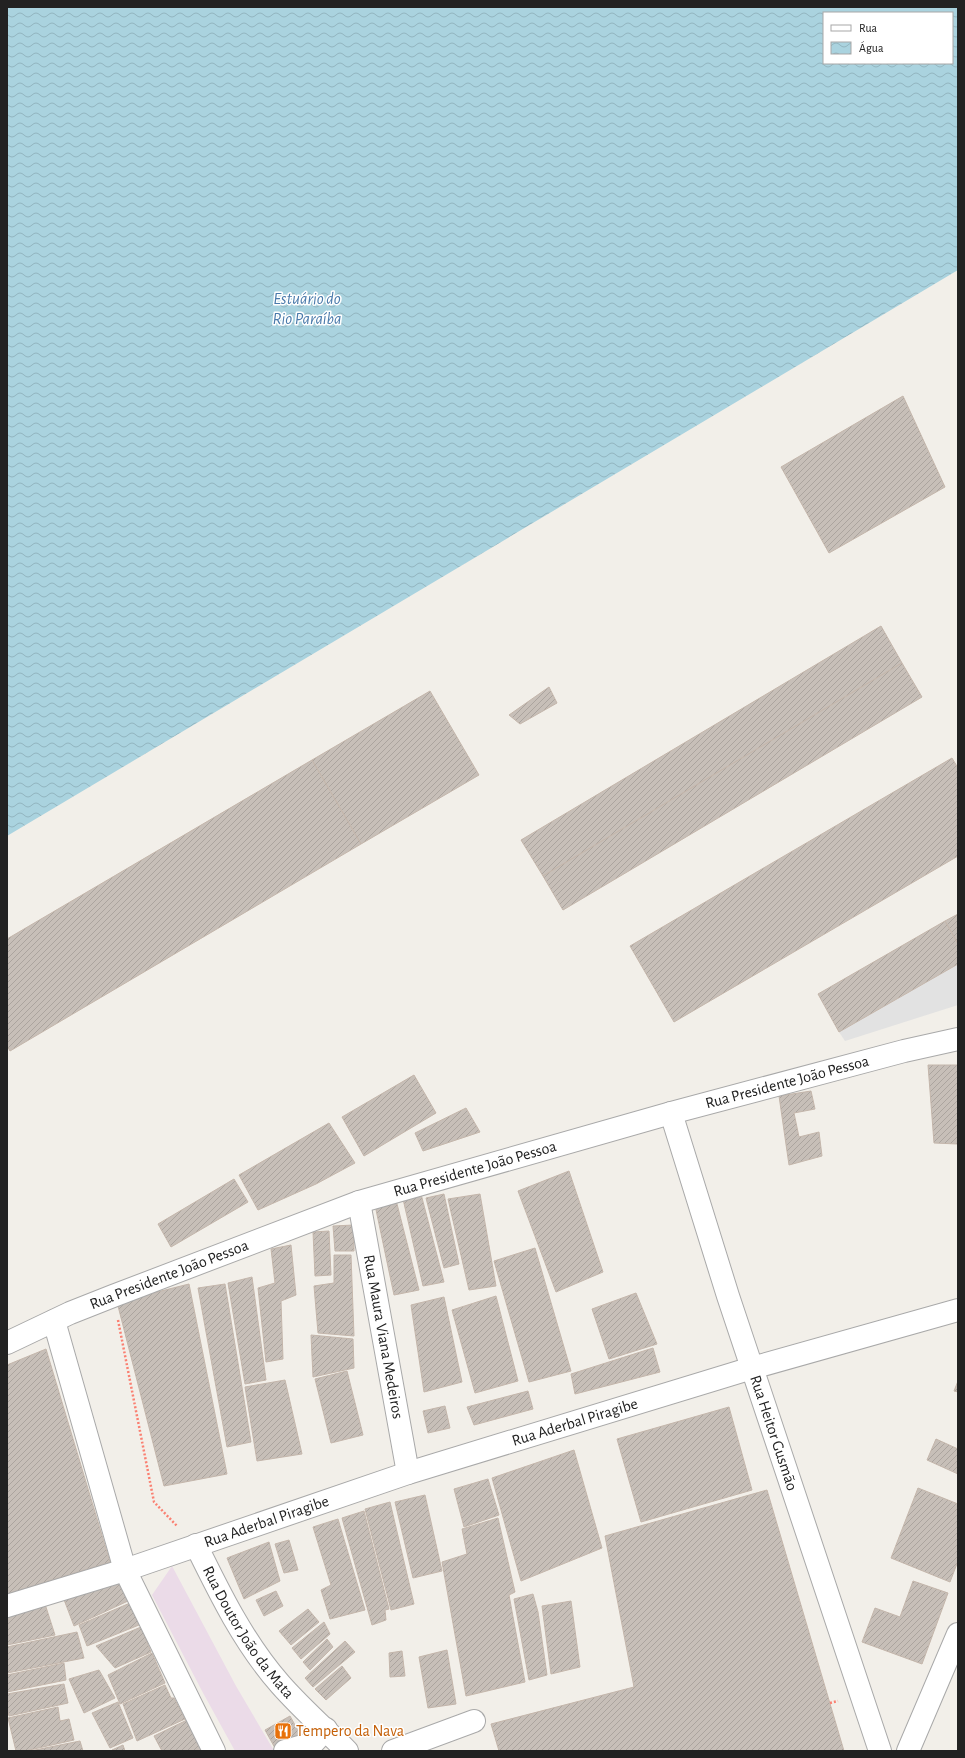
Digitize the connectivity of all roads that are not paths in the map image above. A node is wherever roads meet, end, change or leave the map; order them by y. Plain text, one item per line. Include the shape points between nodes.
1 (958, 1039) edge
2 (671, 1114) junction
3 (359, 1202) junction
4 (958, 1310) edge
5 (54, 1321) junction
6 (7, 1343) edge
7 (752, 1368) junction
8 (408, 1472) junction
9 (196, 1545) junction
10 (125, 1570) junction
11 (7, 1606) edge
12 (958, 1634) edge
13 (474, 1721) dead end
14 (326, 1729) junction
15 (214, 1751) edge
16 (285, 1751) edge
17 (347, 1751) edge
18 (393, 1751) edge
19 (880, 1751) edge
20 (908, 1751) edge

1 - 2 street, Rua Presidente João Pessoa via 904,1051
2 - 3 street, Rua Presidente João Pessoa
2 - 7 street, Rua Heitor Gusmão
3 - 5 street, Rua Presidente João Pessoa
3 - 8 street, Rua Maura Viana Medeiros
4 - 7 street, Rua Aderbal Piragibe
5 - 6 street, Rua Presidente João Pessoa
5 - 10 street
7 - 8 street, Rua Aderbal Piragibe
7 - 19 street, Rua Heitor Gusmão
8 - 9 street, Rua Aderbal Piragibe
9 - 10 street, Rua Aderbal Piragibe
9 - 14 street, Rua Doutor João da Mata via 233,1620 259,1658 280,1684
10 - 11 street, Rua Aderbal Piragibe
10 - 15 street
12 - 20 street
13 - 18 street
14 - 16 street via 313,1743
14 - 17 street, Rua Doutor João da Mata

